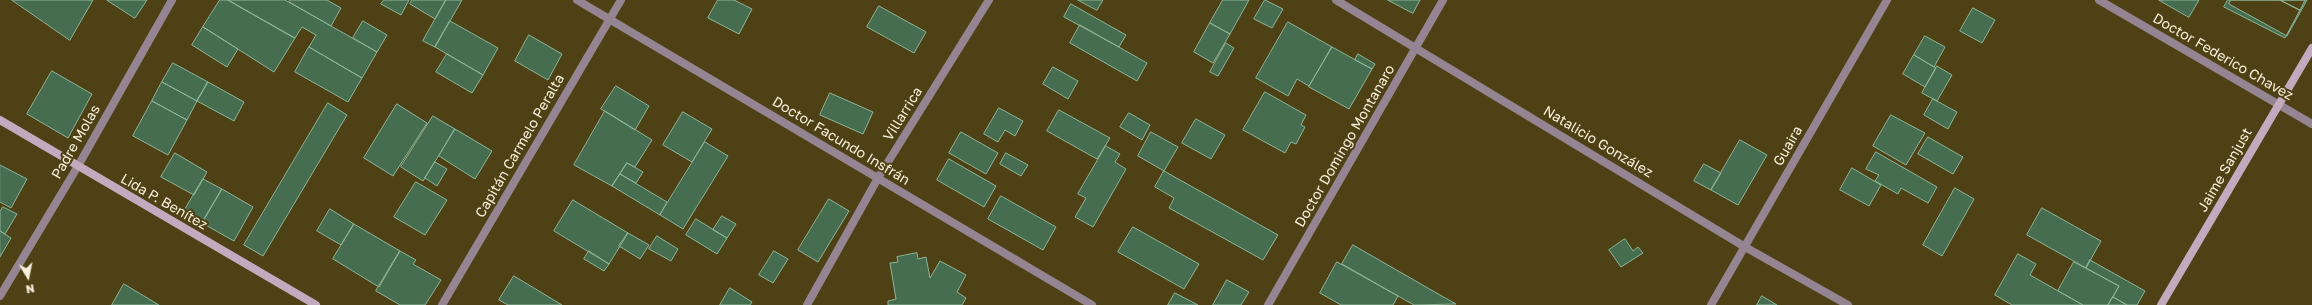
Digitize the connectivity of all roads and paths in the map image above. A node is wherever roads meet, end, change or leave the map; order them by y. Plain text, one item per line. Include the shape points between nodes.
1 (172, 0) edge
2 (577, 0) edge
3 (621, 0) edge
4 (989, 0) edge
5 (1336, 0) edge
6 (1443, 0) edge
7 (1887, 0) edge
8 (2099, 0) edge
9 (610, 19) junction
10 (1416, 47) junction
11 (2312, 48) edge
12 (2279, 104) junction
13 (0, 120) edge
14 (2312, 124) edge
15 (78, 166) junction
16 (878, 178) junction
17 (1745, 246) junction
18 (0, 296) edge
19 (316, 305) edge
20 (442, 305) edge
21 (806, 305) edge
22 (1092, 305) edge
23 (1268, 305) edge
24 (1711, 305) edge
25 (1848, 305) edge
26 (2161, 305) edge

1 - 15 street, Padre Molas
2 - 9 street, Doctor Facundo Insfrán
3 - 9 street, Capitán Carmelo Peralta
4 - 16 street, Villarrica
5 - 10 street, Natalicio González
6 - 10 street, Doctor Domingo Montanaro
7 - 17 street, Guaira
8 - 12 street, Doctor Federico Chavez
9 - 16 street, Doctor Facundo Insfrán
9 - 20 street, Capitán Carmelo Peralta
10 - 17 street, Natalicio González
10 - 23 street, Doctor Domingo Montanaro
11 - 12 street, Jaime Sanjust
12 - 14 street, Doctor Federico Chavez
12 - 26 street, Jaime Sanjust
13 - 15 street, Lida P. Benítez
15 - 18 street, Padre Molas
15 - 19 street, Lida P. Benítez
16 - 21 street, Villarrica
16 - 22 street, Doctor Facundo Insfrán
17 - 24 street, Guaira
17 - 25 street, Natalicio González

